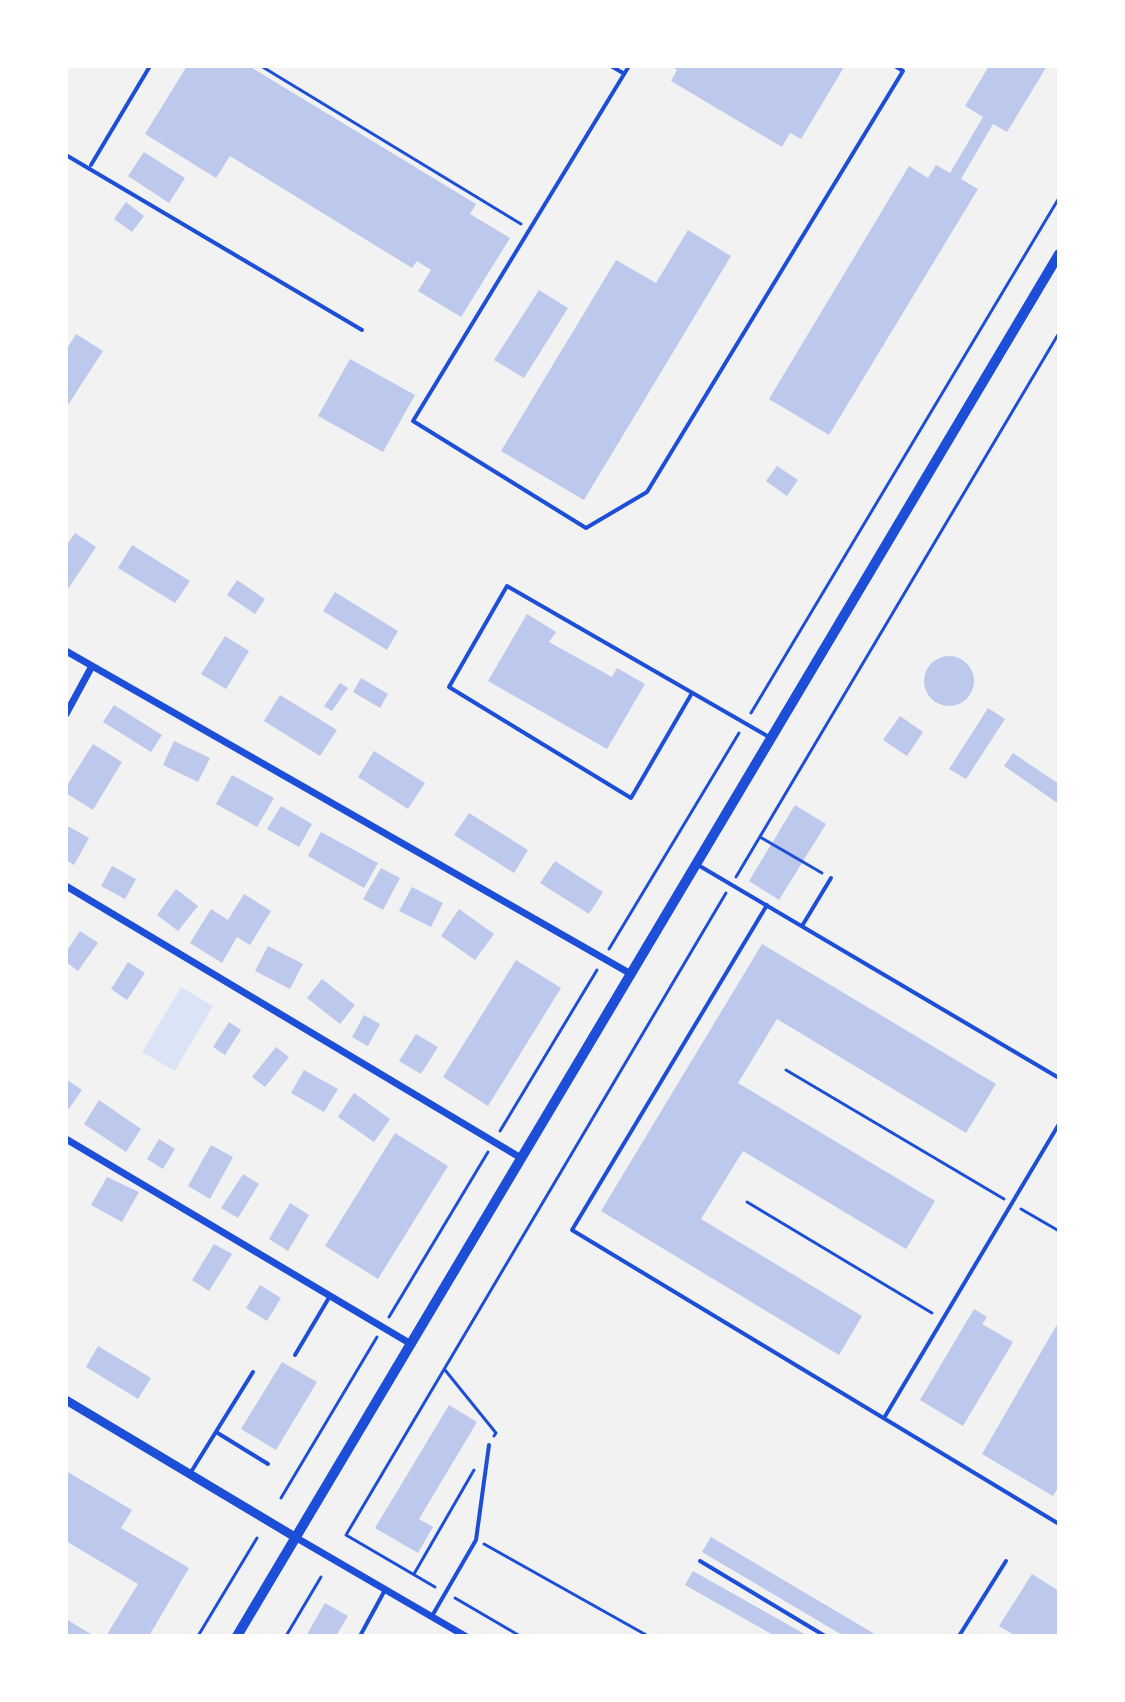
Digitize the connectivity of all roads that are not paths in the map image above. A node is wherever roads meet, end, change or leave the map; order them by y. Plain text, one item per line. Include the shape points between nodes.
1 (150, 66) edge
2 (611, 66) edge
3 (629, 66) edge
4 (895, 66) edge
5 (907, 66) edge
6 (903, 71) junction
7 (624, 74) junction
8 (66, 155) edge
9 (91, 165) dead end
10 (1059, 254) edge
11 (362, 330) dead end
12 (66, 651) edge
13 (92, 666) junction
14 (692, 693) junction
15 (66, 714) edge
16 (771, 738) junction
17 (696, 864) junction
18 (831, 878) road end
19 (66, 886) edge
20 (767, 905) junction
21 (802, 926) junction
22 (631, 974) junction
23 (1059, 1078) edge
24 (1059, 1124) edge
25 (66, 1139) edge
26 (521, 1158) junction
27 (330, 1296) junction
28 (411, 1344) junction
29 (295, 1355) dead end
30 (253, 1372) dead end
31 (66, 1400) edge
32 (884, 1418) junction
33 (216, 1432) junction
34 (489, 1445) road end
35 (268, 1464) dead end
36 (190, 1474) junction
37 (1059, 1524) edge
38 (295, 1537) junction
39 (700, 1561) dead end
40 (1006, 1561) dead end
41 (385, 1590) junction
42 (432, 1616) junction
43 (237, 1636) edge
44 (360, 1636) edge
45 (465, 1636) edge
46 (825, 1636) edge
47 (959, 1636) edge

1 - 9 lane
2 - 7 lane
3 - 7 lane
4 - 6 lane
5 - 6 lane
6 - 7 lane via 647,492 586,528 413,421
8 - 11 lane
10 - 16 main road
12 - 13 street
13 - 15 street
13 - 22 street
14 - 14 lane via 507,586 449,687 631,798
14 - 16 lane
16 - 17 main road
17 - 20 lane
17 - 22 main road
18 - 21 lane
19 - 26 street
20 - 21 lane
20 - 32 lane via 572,1230
21 - 23 lane
22 - 26 main road
24 - 32 lane
25 - 27 street
26 - 28 main road
27 - 28 street
27 - 29 lane
28 - 38 main road
30 - 33 lane
31 - 36 street
32 - 37 lane
33 - 35 lane
33 - 36 lane
34 - 42 lane via 476,1540
36 - 38 street
38 - 41 street
38 - 43 main road
39 - 46 lane
40 - 47 lane
41 - 42 street
41 - 44 lane
42 - 45 street

